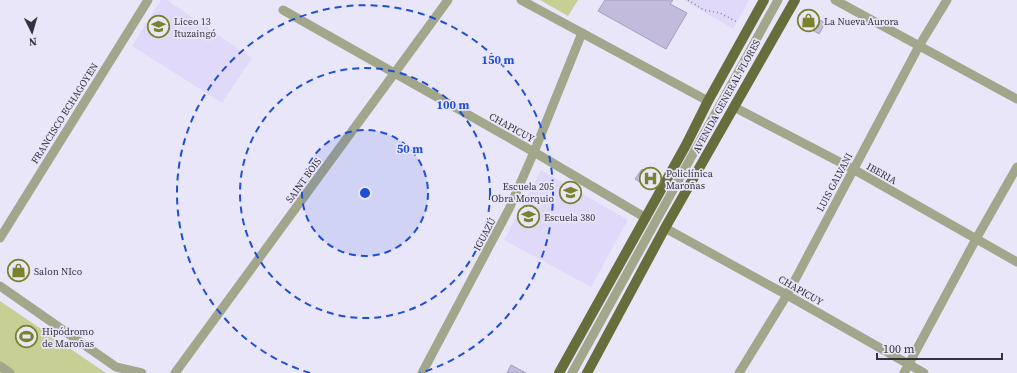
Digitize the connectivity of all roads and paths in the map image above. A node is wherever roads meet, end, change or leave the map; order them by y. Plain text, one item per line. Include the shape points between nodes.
1 (148, 0) edge
2 (448, 0) edge
3 (521, 0) edge
4 (688, 0) edge
5 (764, 0) edge
6 (778, 0) edge
7 (794, 0) edge
8 (835, 0) edge
9 (947, 0) edge
10 (283, 10) dead end
11 (737, 22) dead end
12 (582, 33) junction
13 (919, 46) junction
14 (394, 73) junction
15 (1017, 99) edge
16 (708, 101) junction
17 (734, 107) junction
18 (534, 152) junction
19 (1017, 167) edge
20 (853, 170) junction
21 (646, 218) junction
22 (665, 228) junction
23 (0, 238) edge
24 (976, 239) junction
25 (1017, 262) edge
26 (0, 286) edge
27 (787, 295) junction
28 (909, 364) junction
29 (0, 366) edge
30 (10, 373) edge
31 (142, 373) edge
32 (175, 373) edge
33 (422, 373) edge
34 (559, 373) edge
35 (572, 373) edge
36 (587, 373) edge
37 (739, 373) edge
38 (904, 373) edge
39 (924, 373) edge

1 - 23 street, FRANCISCO ECHAGOYEN
2 - 14 street, SAINT BOIS
3 - 12 street
4 - 11 path via 704,10 720,13
5 - 16 main road, AVENIDA GENERAL FLORES
6 - 35 street, AVENIDA GENERAL FLORES
7 - 17 main road, AVENIDA GENERAL FLORES
8 - 13 street
9 - 13 street, LUIS GALVANI
10 - 14 street, CHAPICUY
12 - 16 street
12 - 18 street, IGUAZÚ
13 - 15 street
13 - 20 street, LUIS GALVANI
14 - 18 street, CHAPICUY
14 - 32 street, SAINT BOIS
16 - 21 main road, AVENIDA GENERAL FLORES
17 - 20 street, IBERIA
17 - 22 main road, AVENIDA GENERAL FLORES
18 - 21 street, CHAPICUY
18 - 33 street, IGUAZÚ via 509,209
19 - 24 street
20 - 24 street, IBERIA
20 - 27 street, LUIS GALVANI
21 - 34 main road, AVENIDA GENERAL FLORES
22 - 27 street, CHAPICUY
22 - 36 main road, AVENIDA GENERAL FLORES
24 - 25 street, IBERIA
24 - 28 street
26 - 31 street via 116,367
27 - 28 street, CHAPICUY
27 - 37 street, LUIS GALVANI
28 - 38 street
28 - 39 street, CHAPICUY
29 - 30 street

